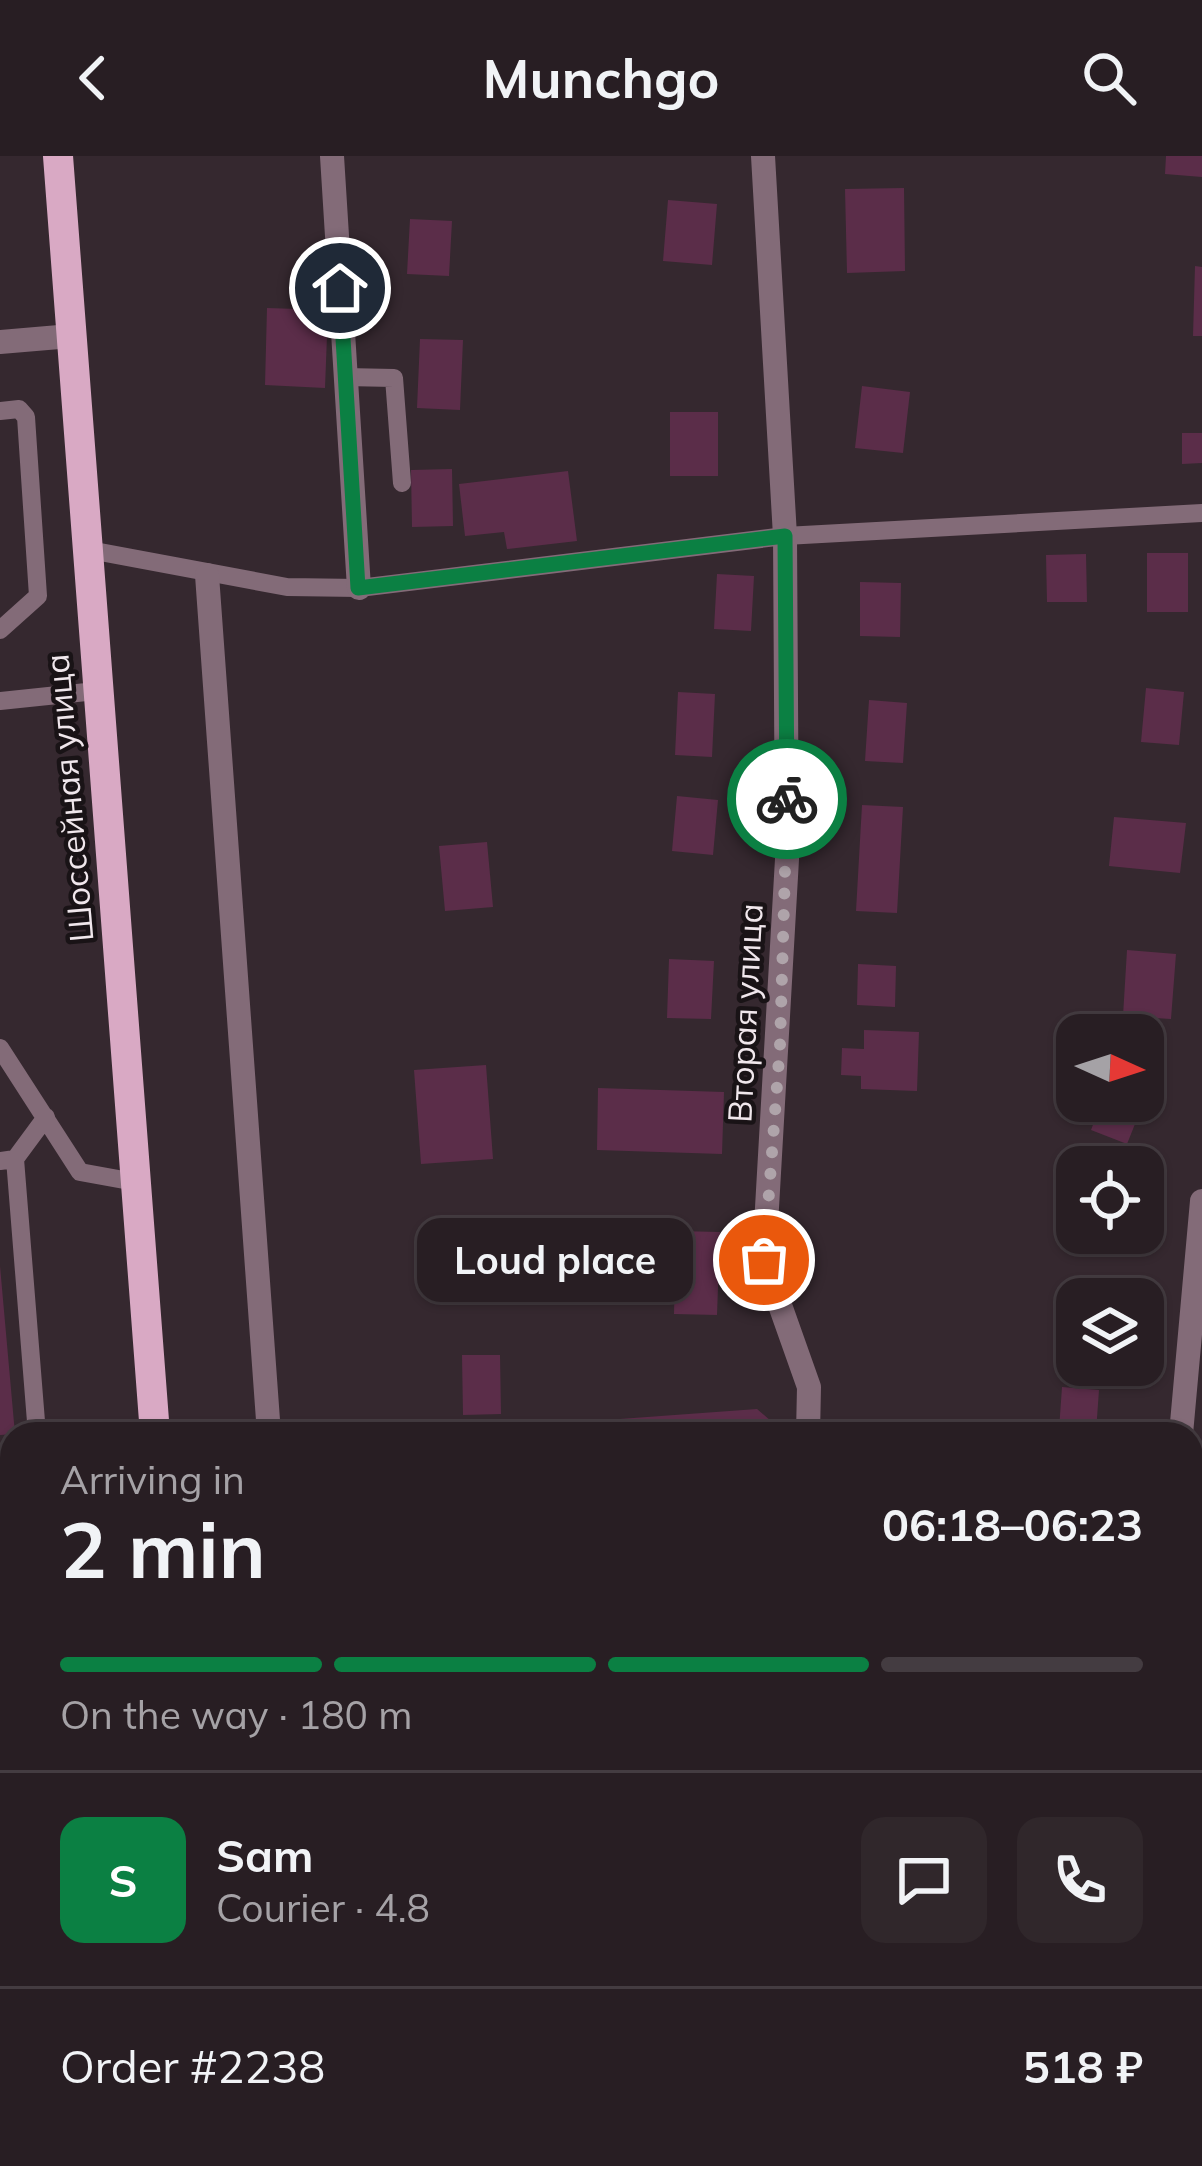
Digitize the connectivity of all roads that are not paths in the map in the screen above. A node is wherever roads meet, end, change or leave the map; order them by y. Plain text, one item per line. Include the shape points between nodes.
1 (58, 156) edge
2 (332, 156) edge
3 (763, 156) edge
4 (71, 336) junction
5 (0, 342) edge
6 (345, 377) junction
7 (0, 411) edge
8 (402, 483) dead end
9 (1202, 513) edge
10 (785, 536) junction
11 (85, 549) junction
12 (207, 575) junction
13 (358, 588) junction
14 (0, 630) edge
15 (97, 691) junction
16 (0, 701) edge
17 (0, 1048) edge
18 (46, 1117) junction
19 (8, 1160) edge
20 (135, 1181) junction
21 (1202, 1202) edge
22 (36, 1422) edge
23 (154, 1422) edge
24 (268, 1422) edge
25 (808, 1422) edge
26 (1182, 1422) edge

1 - 4 main road, Шоссейная улица
2 - 6 street
3 - 10 street, Вторая улица
4 - 5 street
4 - 11 main road, Шоссейная улица
6 - 8 lane via 394,378
6 - 13 street
7 - 14 lane via 20,409 26,417 38,596
9 - 10 lane
10 - 13 lane
10 - 25 street, Вторая улица via 787,860 764,1260 809,1387
11 - 12 lane
11 - 15 main road, Шоссейная улица
12 - 13 lane
12 - 24 street
15 - 16 lane
15 - 20 main road, Шоссейная улица
17 - 18 lane
18 - 19 lane
18 - 20 lane via 80,1172
19 - 22 lane
20 - 23 main road, Шоссейная улица
21 - 26 street

